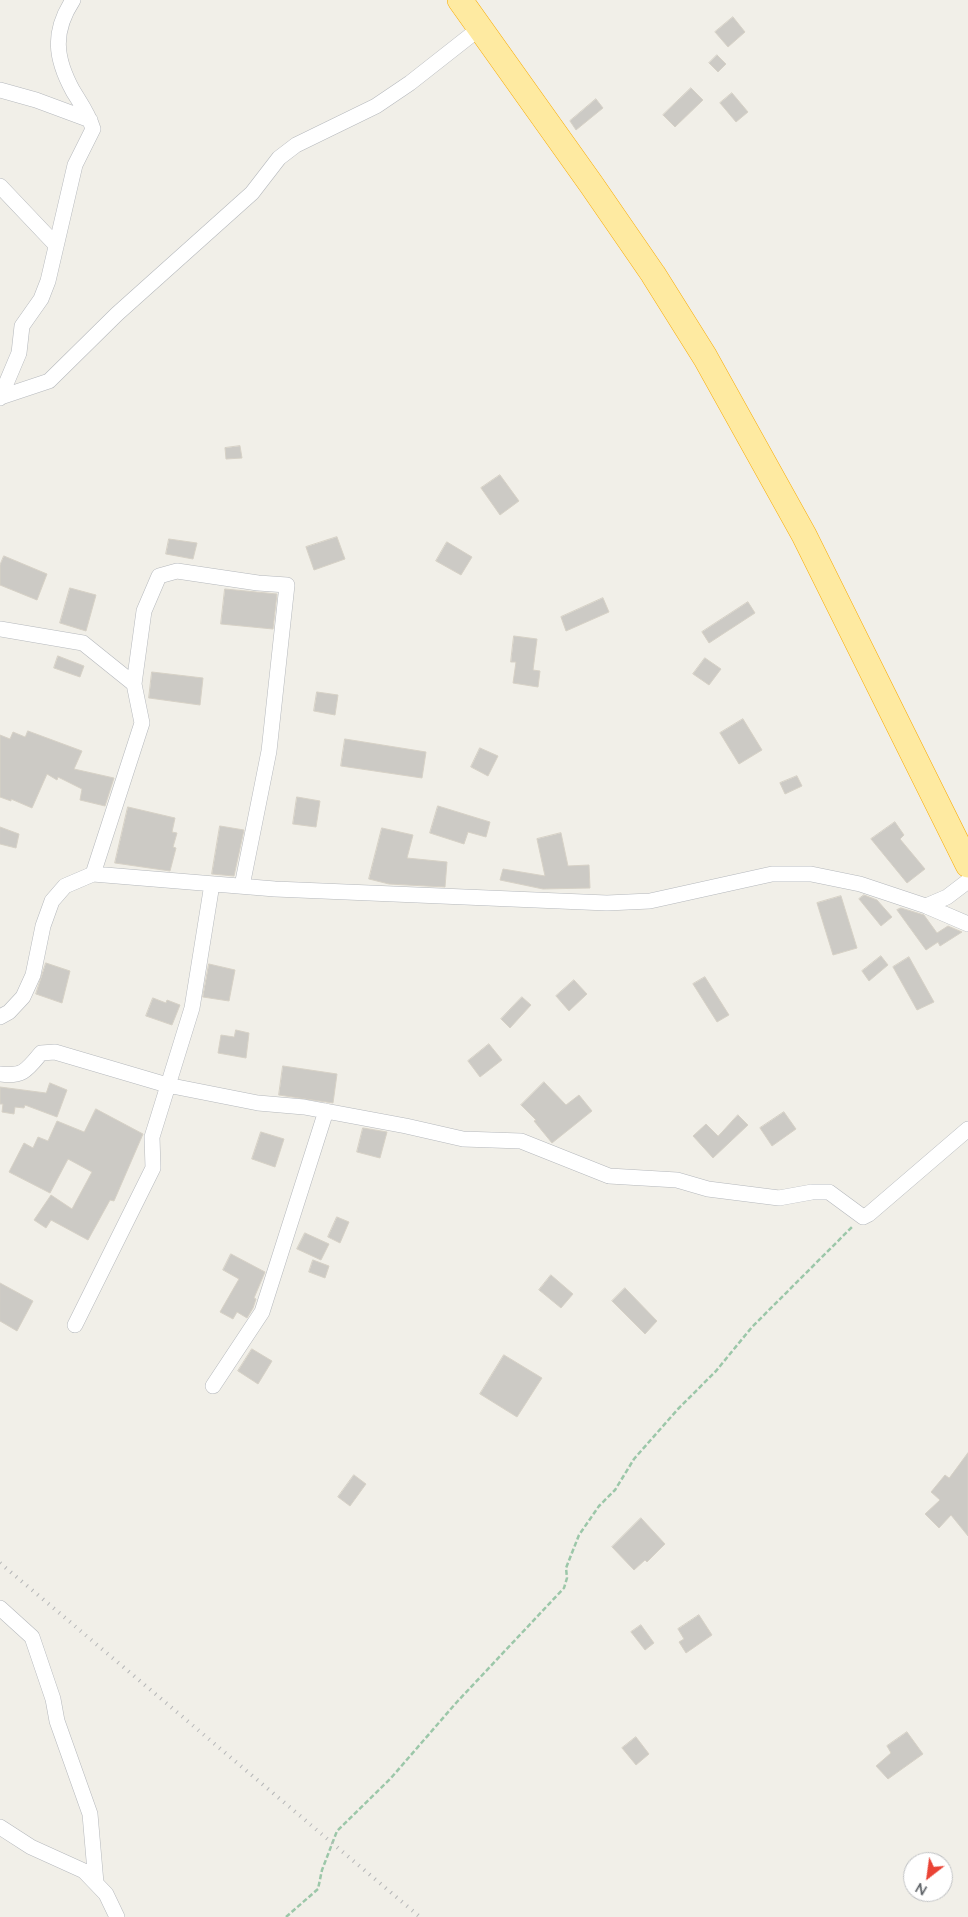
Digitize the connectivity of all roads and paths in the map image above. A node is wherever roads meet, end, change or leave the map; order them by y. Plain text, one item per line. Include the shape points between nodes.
1 (73, 0) edge
2 (460, 0) edge
3 (480, 28) junction
4 (0, 90) edge
5 (90, 120) junction
6 (0, 186) edge
7 (55, 244) junction
8 (0, 397) edge
9 (0, 629) edge
10 (134, 684) junction
11 (968, 865) edge
12 (93, 874) junction
13 (968, 881) edge
14 (212, 884) junction
15 (242, 886) junction
16 (926, 906) junction
17 (968, 924) edge
18 (0, 1017) edge
19 (0, 1074) edge
20 (167, 1085) junction
21 (326, 1111) junction
22 (968, 1130) edge
23 (863, 1217) junction
24 (75, 1324) dead end
25 (213, 1386) dead end
26 (0, 1608) edge
27 (0, 1827) edge
28 (96, 1883) junction
29 (118, 1917) edge
30 (286, 1917) edge

1 - 5 street via 58,32 58,55
2 - 3 highway
3 - 8 street via 376,106 296,145 279,158 252,193 117,314 49,381
3 - 11 highway via 647,266 706,357 804,534
4 - 5 street
5 - 7 street via 93,129 75,165
6 - 7 street
7 - 8 street via 48,281 41,299 22,326 19,353
9 - 10 street via 83,643
10 - 12 street via 142,723
10 - 15 street via 144,610 159,576 177,571 287,585 269,751
12 - 14 street
12 - 18 street via 65,886 52,901 23,997 10,1012
13 - 16 street via 947,897
14 - 15 street
14 - 20 street via 192,1008
15 - 16 street via 607,903 650,900 772,874 811,874 860,884
16 - 17 street
19 - 20 street via 15,1076 23,1073 41,1053 55,1052
20 - 21 street via 258,1103
20 - 24 street via 152,1136 153,1168
21 - 23 street via 462,1139 521,1142 609,1176 677,1180 708,1189 780,1198 829,1192
21 - 25 street via 262,1312
22 - 23 street
23 - 30 path via 752,1327 716,1372 634,1459 615,1490 579,1535 566,1568 564,1588 391,1778 337,1831 318,1889
26 - 28 street via 32,1637 90,1814
27 - 28 street via 31,1847 84,1871
28 - 29 street

